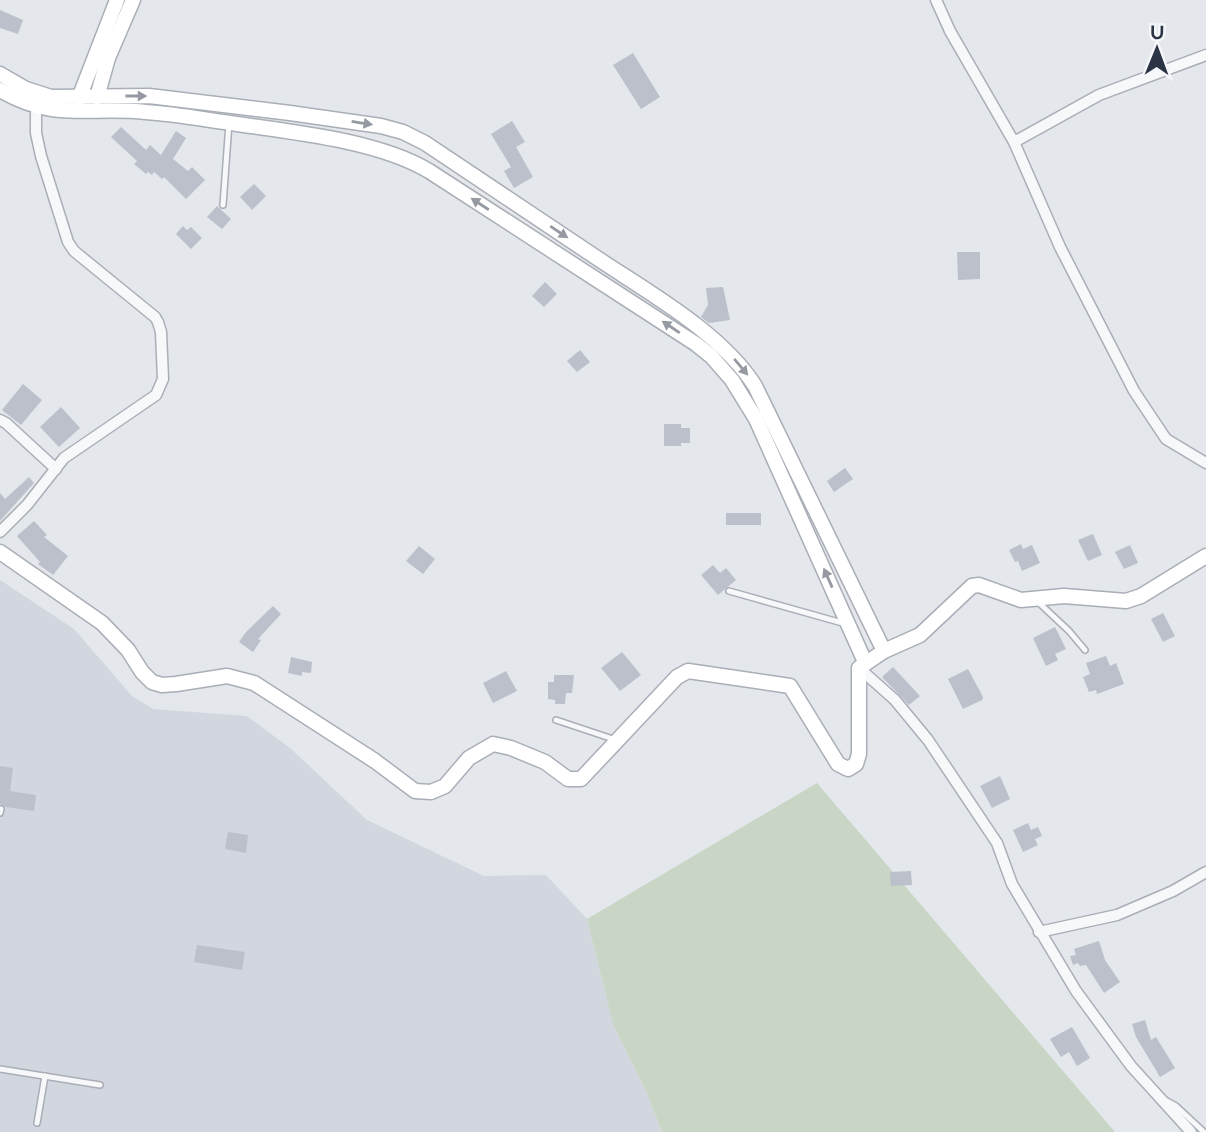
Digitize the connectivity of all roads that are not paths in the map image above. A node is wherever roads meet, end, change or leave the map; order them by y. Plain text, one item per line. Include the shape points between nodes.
1 (117, 0) edge
2 (133, 0) edge
3 (936, 0) edge
4 (1206, 55) edge
5 (0, 74) edge
6 (0, 90) edge
7 (97, 97) junction
8 (79, 98) junction
9 (36, 107) junction
10 (289, 113) junction
11 (229, 123) junction
12 (286, 131) junction
13 (1014, 142) junction
14 (223, 205) dead end
15 (0, 420) edge
16 (1206, 463) edge
17 (56, 469) junction
18 (0, 532) edge
19 (0, 552) edge
20 (1206, 556) edge
21 (729, 591) dead end
22 (1035, 599) junction
23 (849, 625) junction
24 (1085, 650) dead end
25 (884, 651) junction
26 (862, 665) junction
27 (556, 720) dead end
28 (618, 741) junction
29 (1206, 872) edge
30 (1039, 932) junction
31 (0, 1069) edge
32 (45, 1076) junction
33 (100, 1085) dead end
34 (1156, 1096) junction
35 (37, 1123) dead end
36 (1191, 1132) edge
37 (1204, 1132) edge

1 - 8 street
2 - 7 street
3 - 13 street
4 - 13 street via 1111,89
5 - 8 street via 39,95
6 - 9 street
7 - 8 street
7 -> 10 street via 156,97
9 - 11 street via 148,112
9 - 17 street via 41,156 68,242 155,317 161,332 163,379 156,394 75,448
10 - 12 street
10 -> 25 street via 381,126 425,143 662,302 733,358 755,386
11 - 12 street
11 - 14 lane
23 -> 12 street via 756,419 711,356 408,159
13 - 16 street via 1076,280 1154,424 1174,445
15 - 17 street
17 - 18 street
19 - 28 street via 102,623 152,682 176,684 227,676 254,683 415,791 431,792 445,786 469,758 496,744 577,780
20 - 22 street via 1130,601 1064,596
21 - 23 lane
22 - 24 lane
22 - 25 street via 1017,600 975,584 920,635
23 - 26 street
25 - 26 street
26 - 28 street via 859,754 856,764 848,768 838,764 790,686 695,672 677,677
26 - 30 street via 928,740 997,843 1012,884
27 - 28 lane
29 - 30 street via 1117,915
30 - 34 street via 1076,991
31 - 32 lane
32 - 33 lane
32 - 35 lane
34 - 36 street
34 - 37 lane via 1176,1106

